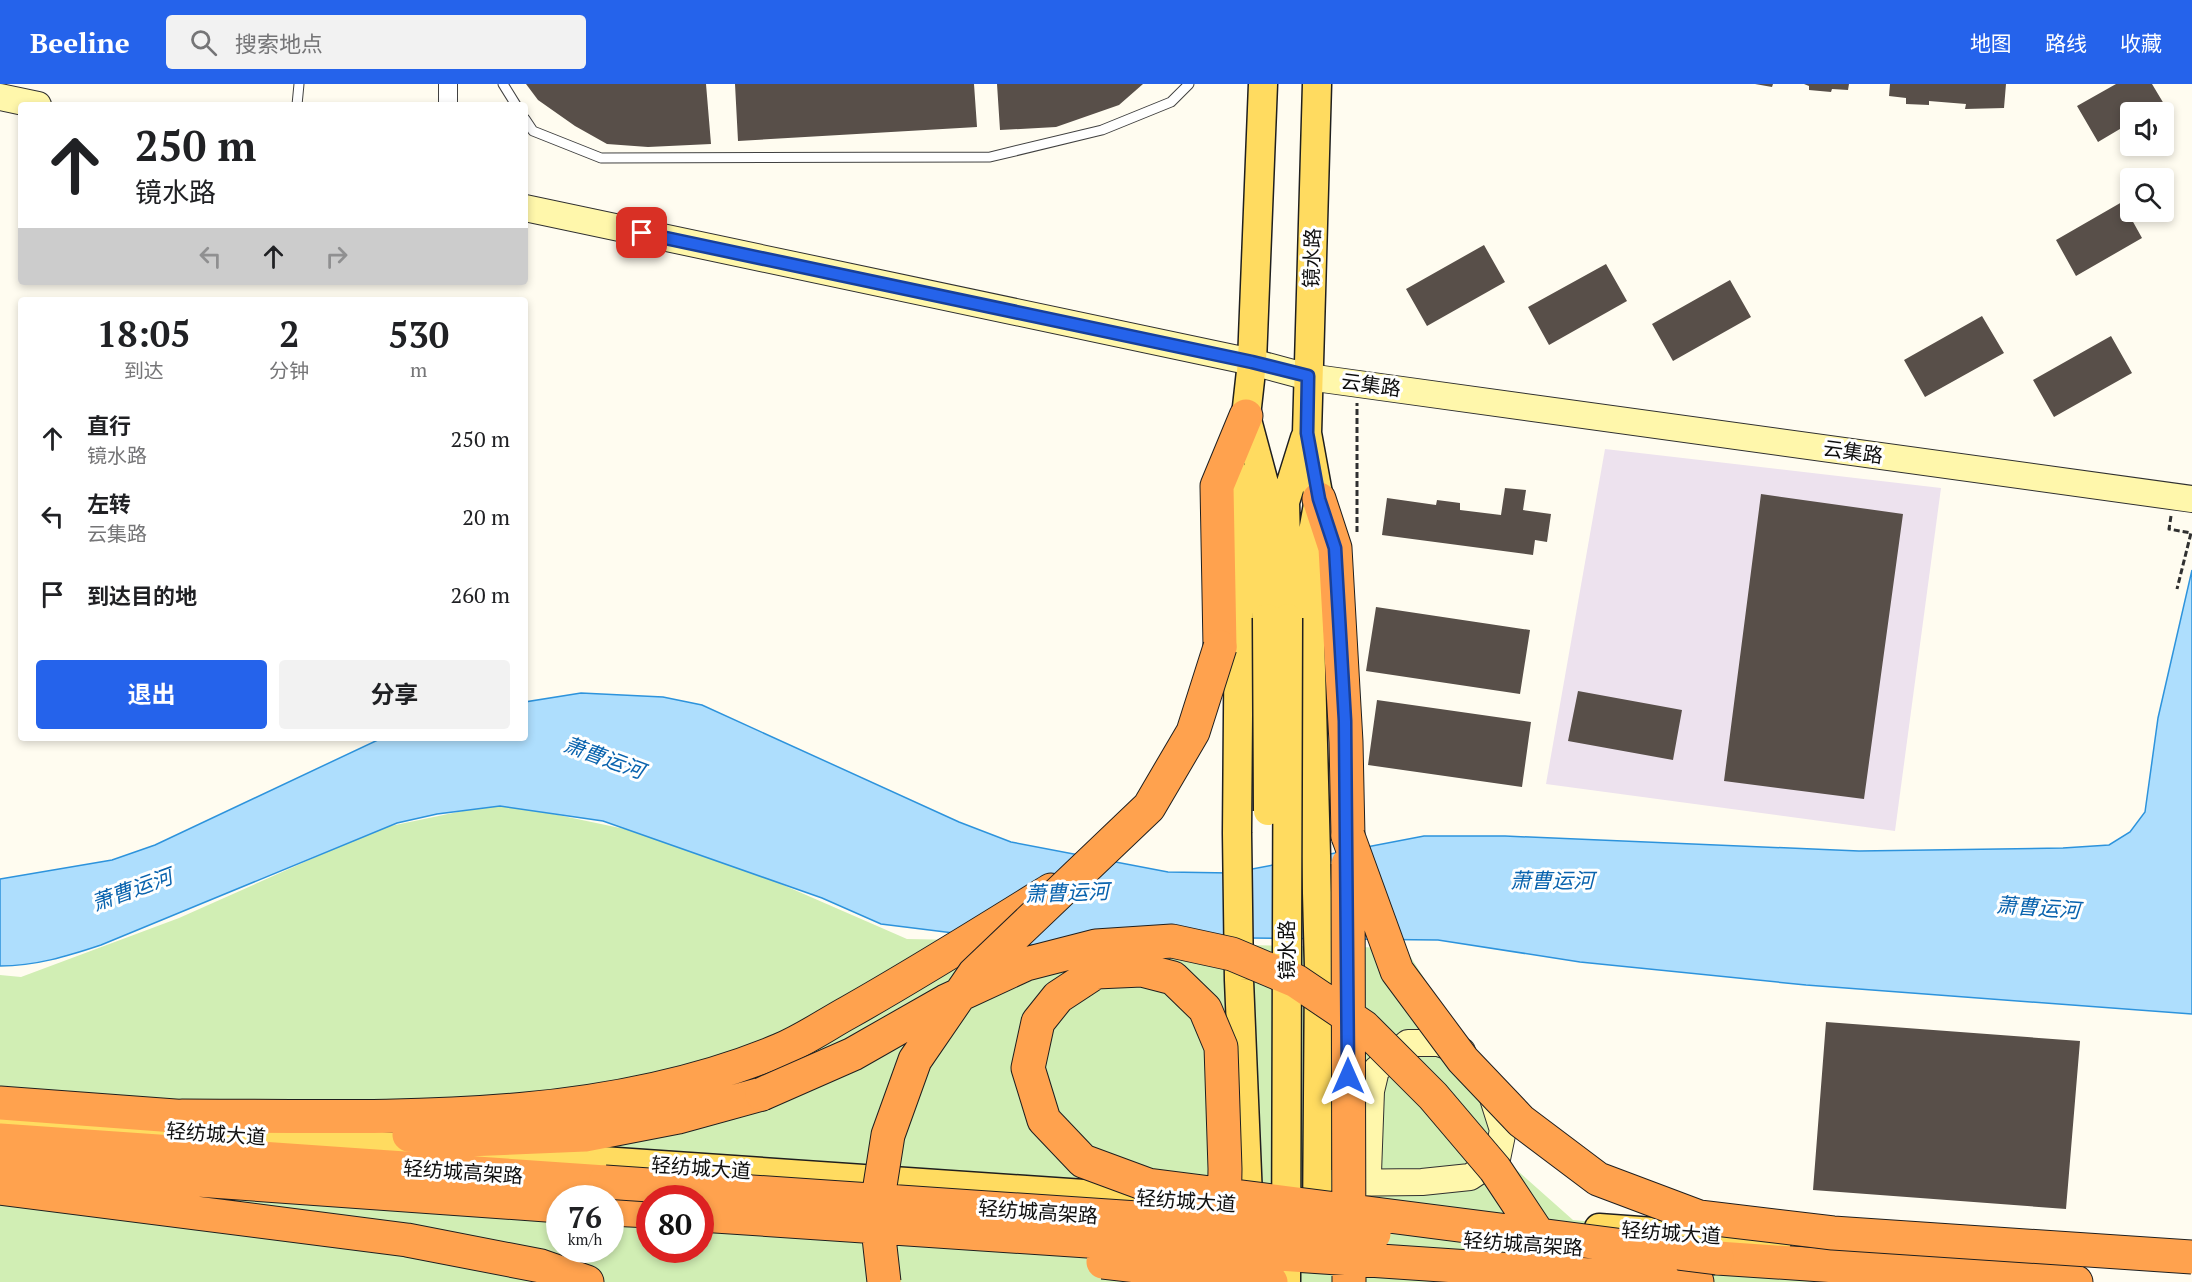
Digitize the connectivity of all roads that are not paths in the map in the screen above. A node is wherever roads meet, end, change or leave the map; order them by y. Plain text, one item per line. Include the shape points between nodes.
1 (299, 84) edge
2 (448, 84) edge
3 (503, 84) edge
4 (1189, 84) edge
5 (1263, 84) edge
6 (1317, 84) edge
7 (0, 97) edge
8 (24, 102) edge
9 (297, 102) edge
10 (448, 102) edge
11 (514, 102) edge
12 (528, 124) edge
13 (528, 209) edge
14 (1252, 362) junction
15 (1308, 376) junction
16 (1246, 416) junction
17 (1307, 433) junction
18 (1226, 461) junction
19 (2183, 498) edge
20 (1319, 499) junction
21 (1278, 618) junction
22 (1332, 833) junction
23 (1081, 871) junction
24 (0, 1103) edge
25 (182, 1116) junction
26 (0, 1122) edge
27 (0, 1140) edge
28 (0, 1166) edge
29 (1368, 1173) dead end
30 (0, 1178) edge
31 (0, 1188) edge
32 (1319, 1196) junction
33 (546, 1205) edge
34 (1249, 1205) junction
35 (546, 1216) edge
36 (714, 1220) edge
37 (714, 1220) edge
38 (2192, 1257) edge
39 (1315, 1270) junction
40 (1707, 1270) edge
41 (2192, 1271) edge
42 (1252, 1278) edge
43 (587, 1282) edge
44 (884, 1282) edge
45 (1286, 1282) edge
46 (1349, 1282) edge
47 (1501, 1282) edge
48 (1570, 1282) edge
49 (2076, 1282) edge

1 - 9 lane
2 - 10 street
3 - 11 lane
4 - 12 lane via 1170,102 1102,130 990,157 601,158 533,131
5 - 14 main road
6 - 15 main road, 镜水路
7 - 8 street
13 - 14 street, 云集路
14 - 15 street, 云集路
14 - 16 main road
15 - 17 main road, 镜水路
15 - 19 street, 云集路
16 - 18 highway
16 - 21 main road via 1265,487
17 - 20 main road
17 - 21 main road via 1286,502
18 - 23 highway, bridge via 1217,486 1220,647 1193,732 1149,807
18 - 34 main road via 1240,485 1237,833
20 - 22 main road via 1308,559
20 - 22 highway via 1335,548 1346,742
21 - 42 main road, bridge
21 - 45 main road, 镜水路, bridge
22 - 32 main road via 1319,968
22 - 38 highway, bridge via 1397,971 1464,1060 1521,1121 1598,1179 1699,1216 1833,1233
22 - 46 highway, bridge
23 - 25 highway, bridge via 905,980 782,1049 699,1078 568,1104 456,1115
23 - 44 highway, bridge via 974,974 915,1060 888,1135 876,1211
24 - 25 highway
25 - 48 highway, bridge via 467,1140 585,1135 678,1117 762,1094 854,1054 946,1001 1026,964 1096,946 1172,941 1232,954 1296,981 1364,1027 1433,1096 1495,1169
26 - 34 main road, 轻纺城大道
27 - 40 highway, 轻纺城高架路, bridge
28 - 33 highway, 轻纺城高架路
29 - 32 street via 1371,1091 1376,1070 1408,1043 1438,1043 1467,1052 1493,1095 1503,1130 1497,1159 1470,1177
30 - 35 main road
31 - 43 highway via 407,1240 541,1266
32 - 34 main road, 轻纺城大道
32 - 39 main road
32 - 41 main road, 轻纺城大道
34 - 42 main road
36 - 42 highway, bridge
37 - 40 highway, 轻纺城高架路, bridge
39 - 42 main road
39 - 47 main road
40 - 42 highway, bridge via 1693,1254 1302,1204 1231,1196 1219,1194 1148,1185 1083,1161 1044,1120 1028,1068 1038,1022 1058,997 1096,972 1142,970 1173,978 1205,1010 1221,1047 1225,1169 1225,1192 1224,1203 1223,1271
40 - 49 highway, 轻纺城高架路

